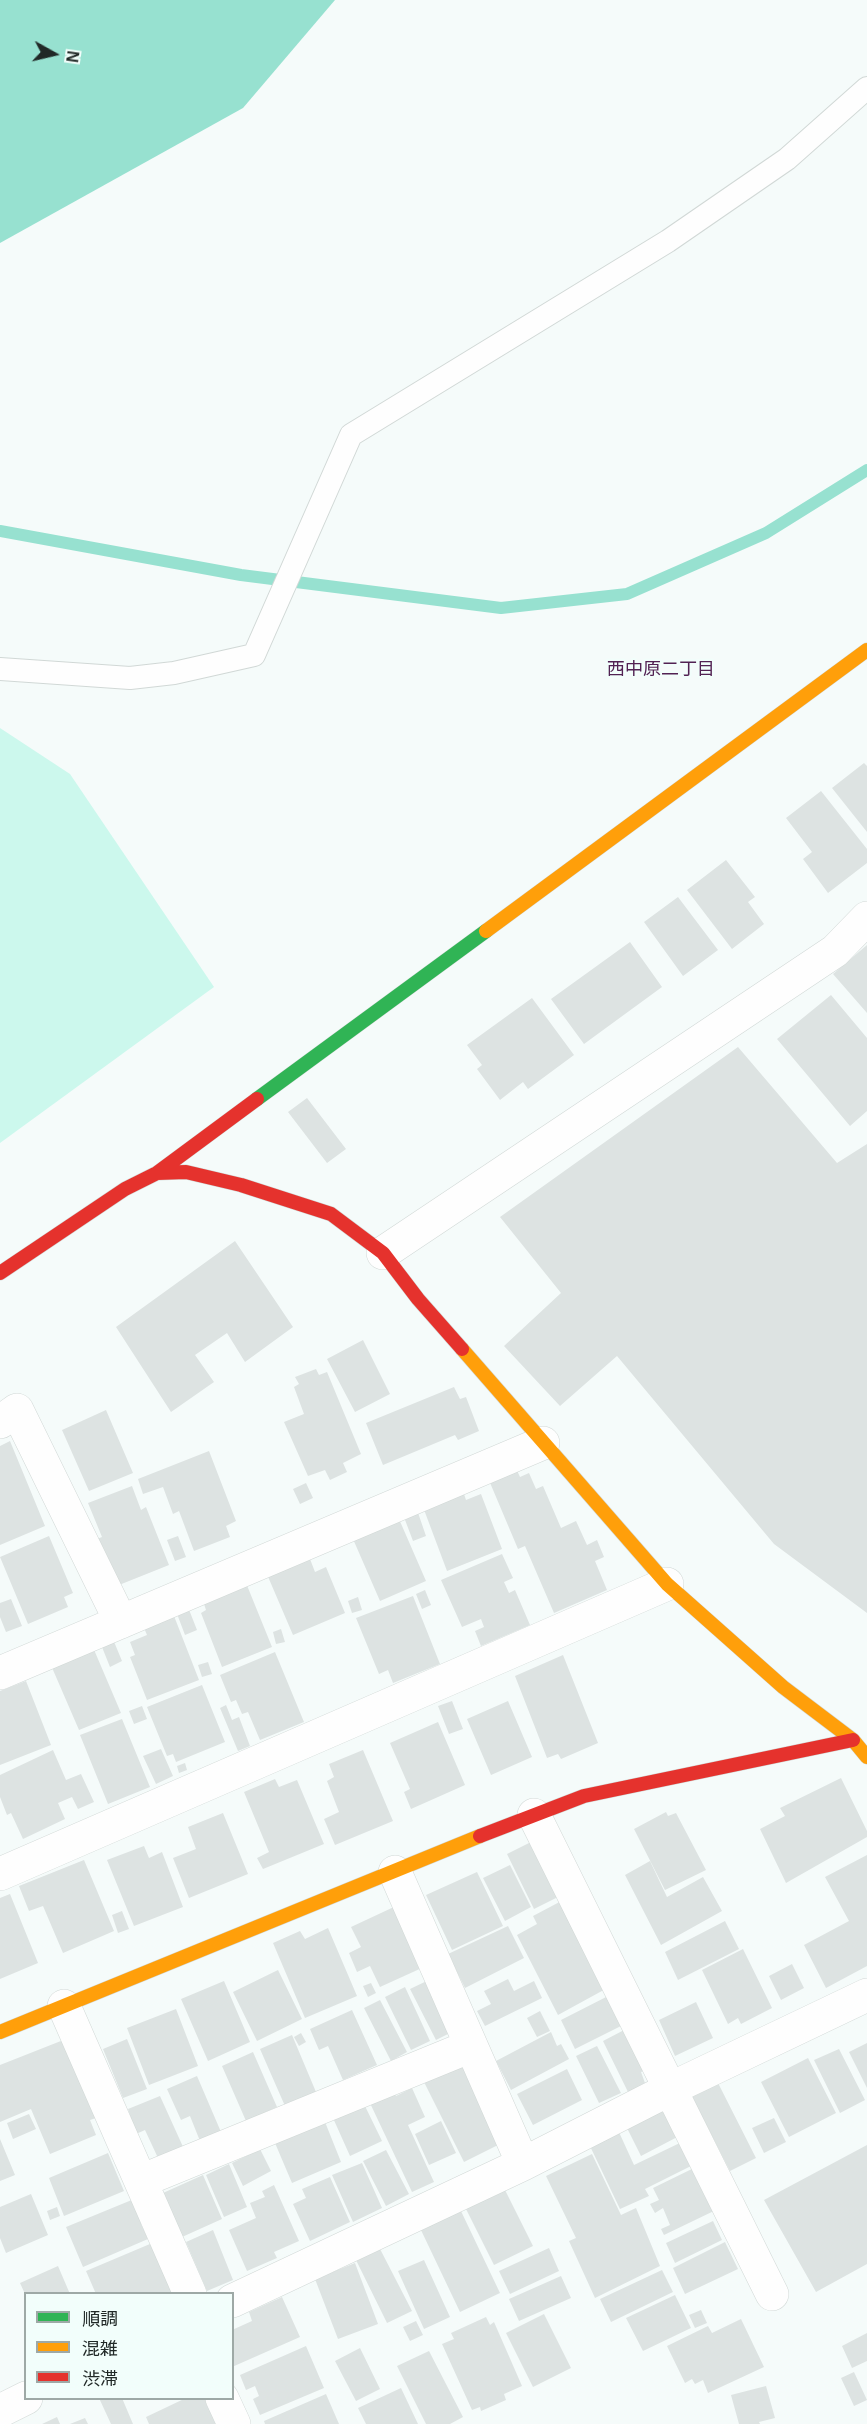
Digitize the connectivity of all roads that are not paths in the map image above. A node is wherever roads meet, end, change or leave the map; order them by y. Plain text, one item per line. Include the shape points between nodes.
1 (867, 88) edge
2 (867, 650) edge
3 (0, 669) edge
4 (867, 918) edge
5 (156, 1173) junction
6 (383, 1252) junction
7 (0, 1273) edge
8 (0, 1422) edge
9 (543, 1443) junction
10 (667, 1584) junction
11 (121, 1622) junction
12 (0, 1673) edge
13 (853, 1740) junction
14 (867, 1757) edge
15 (534, 1815) junction
16 (395, 1872) junction
17 (0, 1874) edge
18 (867, 1995) edge
19 (64, 2006) junction
20 (0, 2032) edge
21 (471, 2046) junction
22 (672, 2088) junction
23 (523, 2164) junction
24 (141, 2181) junction
25 (189, 2292) edge
26 (772, 2294) dead end
27 (234, 2300) edge
28 (24, 2399) edge
29 (223, 2400) edge
30 (0, 2411) edge
31 (234, 2424) edge

1 - 3 lane via 787,159 668,241 351,435 254,655 174,673 130,678
2 - 5 street
4 - 6 street via 835,951
5 - 6 street via 186,1172 331,1214
5 - 7 street via 124,1189
6 - 9 street via 418,1299
8 - 11 street via 17,1410
9 - 10 street
9 - 11 street
10 - 13 street via 783,1687
10 - 17 street
11 - 12 street
13 - 14 street
13 - 15 street via 584,1796
15 - 16 street
15 - 22 street
16 - 19 street
16 - 21 street
18 - 22 street
19 - 20 street
19 - 24 street
21 - 23 street
21 - 24 street
22 - 23 street
22 - 26 street
23 - 27 street
24 - 25 street
28 - 30 street
29 - 31 street

